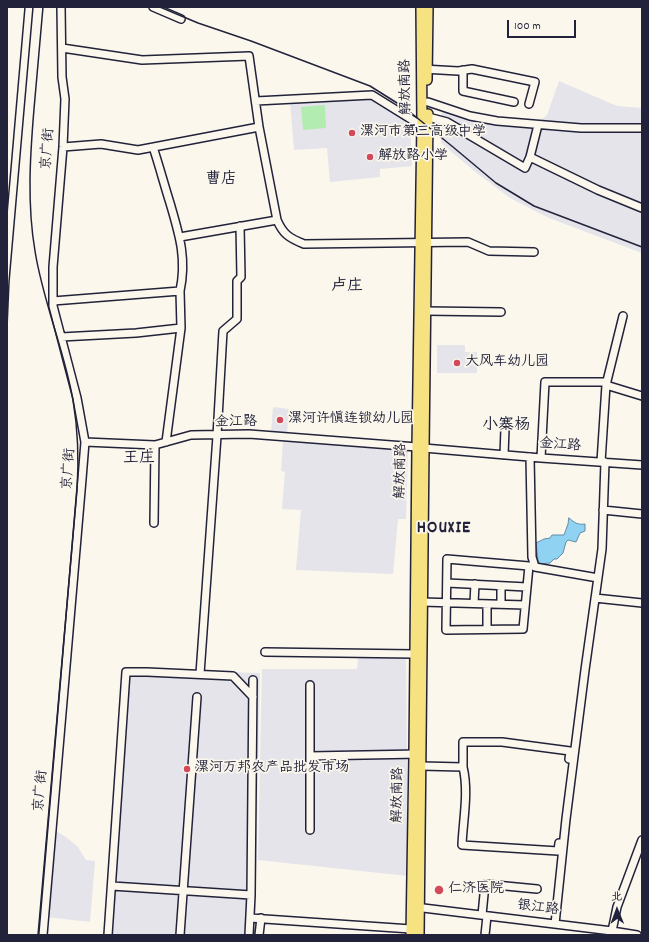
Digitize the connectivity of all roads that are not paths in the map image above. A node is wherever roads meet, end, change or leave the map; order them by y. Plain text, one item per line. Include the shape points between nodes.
1 (61, 7) edge
2 (153, 7) edge
3 (421, 7) edge
4 (428, 7) edge
5 (181, 19) dead end
6 (62, 48) junction
7 (424, 70) junction
8 (463, 70) junction
9 (256, 101) junction
10 (428, 102) junction
11 (514, 102) dead end
12 (529, 104) dead end
13 (428, 118) junction
14 (538, 125) junction
15 (422, 126) junction
16 (259, 127) junction
17 (642, 128) edge
18 (64, 147) junction
19 (153, 147) junction
20 (530, 157) junction
21 (642, 208) edge
22 (276, 220) junction
23 (240, 226) junction
24 (180, 238) junction
25 (423, 242) junction
26 (534, 252) dead end
27 (180, 291) junction
28 (53, 301) junction
29 (426, 311) junction
30 (501, 312) dead end
31 (623, 316) dead end
32 (181, 328) junction
33 (61, 336) junction
34 (607, 384) junction
35 (642, 396) edge
36 (505, 429) dead end
37 (217, 436) junction
38 (85, 442) junction
39 (166, 442) junction
40 (155, 445) junction
41 (420, 448) junction
42 (504, 455) junction
43 (530, 457) junction
44 (541, 458) junction
45 (603, 462) junction
46 (642, 464) edge
47 (603, 510) junction
48 (642, 514) edge
49 (154, 523) dead end
50 (598, 578) junction
51 (447, 583) junction
52 (475, 584) junction
53 (501, 586) junction
54 (527, 587) junction
55 (594, 598) junction
56 (422, 602) junction
57 (446, 603) junction
58 (642, 603) edge
59 (474, 604) junction
60 (487, 604) junction
61 (501, 604) junction
62 (525, 605) junction
63 (487, 629) junction
64 (265, 652) dead end
65 (414, 654) junction
66 (200, 674) junction
67 (253, 680) dead end
68 (310, 685) dead end
69 (197, 697) dead end
70 (253, 697) junction
71 (417, 754) junction
72 (310, 756) junction
73 (421, 766) junction
74 (463, 767) junction
75 (310, 830) dead end
76 (642, 840) edge
77 (112, 886) junction
78 (537, 889) dead end
79 (183, 890) junction
80 (251, 895) junction
81 (416, 907) junction
82 (484, 915) junction
83 (250, 918) junction
84 (260, 918) junction
85 (555, 924) junction
86 (411, 932) edge
87 (612, 933) edge
88 (43, 935) edge
89 (108, 935) edge
90 (180, 935) edge
91 (249, 935) edge
92 (259, 935) edge
93 (419, 935) edge
94 (485, 935) edge
95 (637, 935) edge

1 - 6 street, 京广街
2 - 5 street
3 - 7 main road, 解放南路
4 - 7 main road, 解放南路
6 - 9 street via 142,60 249,56
6 - 18 street, 京广街
7 - 8 street
7 - 10 main road, 解放南路
7 - 15 main road, 解放南路
8 - 11 street via 463,91
8 - 12 street via 472,69 535,82
9 - 15 street via 372,95
9 - 16 street
10 - 13 main road, 解放南路
10 - 14 street via 470,116
13 - 20 street via 446,122 525,168
13 - 25 main road, 解放南路
14 - 17 street
14 - 20 street
15 - 25 main road, 解放南路
16 - 19 street
16 - 22 street
18 - 19 street via 101,144 138,150
18 - 28 street, 京广街 via 53,267
19 - 24 street
20 - 21 street
22 - 23 street
22 - 25 street via 287,236 304,244
23 - 24 street
23 - 37 street via 241,278 237,281 237,319 223,331
24 - 27 street via 183,257
25 - 26 street via 468,242 489,251
25 - 29 main road, 解放南路
25 - 41 main road, 解放南路
27 - 28 street
27 - 32 street
28 - 33 street, 京广街
29 - 30 street
29 - 41 main road, 解放南路
31 - 34 street
32 - 33 street
32 - 39 street
33 - 38 street, 京广街
34 - 35 street
34 - 44 street via 545,382
34 - 45 street
36 - 42 street
37 - 39 street, 金江路 via 190,435
37 - 41 street, 金江路 via 249,434
37 - 66 street
38 - 40 street, 金江路
38 - 88 street, 京广街
39 - 40 street, 金江路
40 - 49 street
41 - 42 street, 金江路
41 - 56 main road, 解放南路
41 - 65 main road, 解放南路
42 - 43 street, 金江路
43 - 44 street, 金江路
43 - 50 street via 532,557 535,567
44 - 45 street, 金江路
45 - 46 street, 金江路
45 - 47 street
47 - 48 street
47 - 50 street
50 - 55 street
51 - 52 street
51 - 54 street via 447,559 529,566
51 - 57 street
52 - 53 street
52 - 59 street
53 - 54 street
53 - 61 street
54 - 62 street
55 - 58 street
55 - 85 street
56 - 57 street
56 - 71 main road, 解放南路
57 - 59 street
57 - 63 street via 446,630
59 - 60 street
60 - 61 street
60 - 63 street
61 - 62 street
62 - 63 street via 523,629
64 - 65 street
65 - 71 main road, 解放南路
66 - 70 street via 233,676
66 - 77 street via 126,672
67 - 70 street
68 - 72 street
69 - 79 street
70 - 80 street
71 - 72 street
71 - 73 main road, 解放南路
71 - 81 main road, 解放南路
72 - 75 street
73 - 74 street
73 - 81 main road, 解放南路
74 - 74 street via 466,787 462,845 558,851 570,751 502,742 463,742
76 - 87 street via 617,907
77 - 79 street
77 - 89 street
78 - 82 street via 485,884
79 - 80 street
79 - 90 street
80 - 83 street
81 - 82 street, 银江路
81 - 86 main road, 解放南路
81 - 93 main road, 解放南路
82 - 85 street, 银江路
82 - 94 street
83 - 84 street
83 - 91 street
84 - 86 street
84 - 92 street
85 - 87 street, 银江路
87 - 95 street, 银江路

